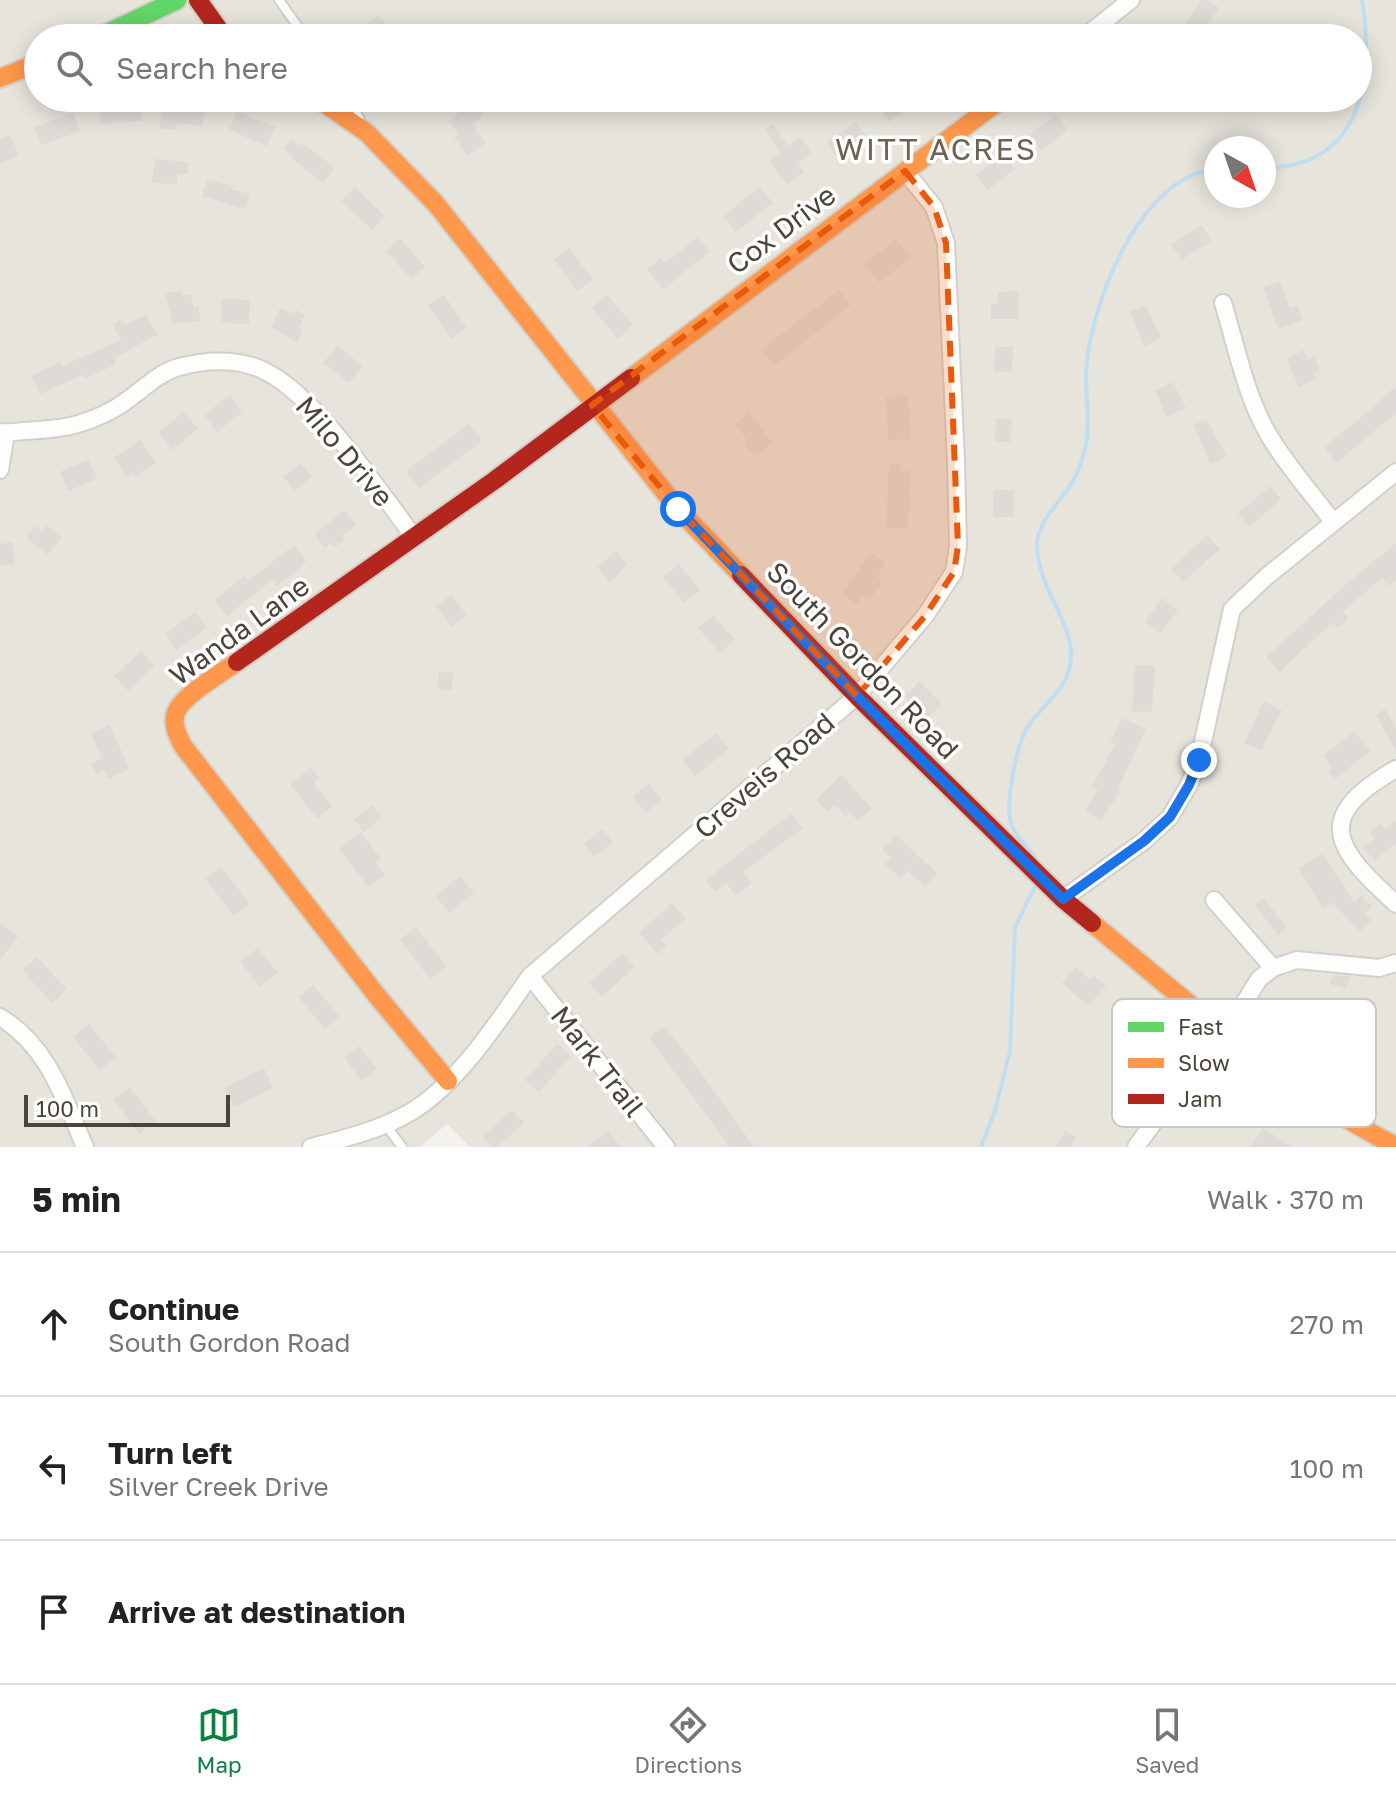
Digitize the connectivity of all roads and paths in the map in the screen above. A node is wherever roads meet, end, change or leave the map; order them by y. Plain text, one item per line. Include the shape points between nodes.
1 (177, 0) edge
2 (198, 0) edge
3 (279, 0) edge
4 (1131, 0) edge
5 (126, 24) edge
6 (215, 24) edge
7 (296, 24) edge
8 (1101, 24) edge
9 (24, 69) edge
10 (0, 78) edge
11 (337, 112) edge
12 (356, 112) edge
13 (984, 112) edge
14 (367, 133) junction
15 (905, 171) junction
16 (1223, 303) dead end
17 (592, 405) junction
18 (3, 432) edge
19 (0, 470) edge
20 (1396, 472) edge
21 (1333, 522) junction
22 (414, 537) junction
23 (857, 696) junction
24 (1396, 769) edge
25 (1063, 899) junction
26 (1214, 900) dead end
27 (1396, 904) edge
28 (1396, 963) edge
29 (1273, 968) junction
30 (530, 976) junction
31 (1184, 999) edge
32 (1246, 999) edge
33 (0, 1017) edge
34 (448, 1081) junction
35 (385, 1123) junction
36 (1151, 1127) edge
37 (1362, 1127) edge
38 (1396, 1146) edge
39 (85, 1147) edge
40 (311, 1147) edge
41 (402, 1147) edge
42 (666, 1147) edge
43 (1136, 1147) edge

1 - 5 street
2 - 6 street
3 - 7 lane
4 - 8 street
9 - 10 street
11 - 14 street, South Gordon Road
12 - 14 lane, South Gordon Road
13 - 15 street, Cox Drive
14 - 17 street, South Gordon Road via 436,204
15 - 17 street, Cox Drive
15 - 23 street, Creveis Road via 934,207 946,243 958,546 954,572 925,616
16 - 21 street via 1267,433
17 - 22 street, Wanda Lane
17 - 23 street, South Gordon Road via 678,509
18 - 19 street
18 - 22 street, Milo Drive via 89,423 178,368 230,362 254,366 279,378 310,406
20 - 21 street
21 - 25 street via 1232,609 1199,760 1170,817
22 - 34 street, Wanda Lane via 184,700 175,713 175,729 183,746
23 - 25 street, South Gordon Road
23 - 30 street, Creveis Road
24 - 27 street via 1358,793 1345,810 1342,840 1362,873
25 - 31 street, South Gordon Road
26 - 29 street
28 - 29 street via 1379,968 1307,960
29 - 32 street
30 - 34 street, Creveis Road
30 - 42 street, Mark Trail
33 - 39 street via 26,1037 54,1073
34 - 35 street, Creveis Road via 408,1114
35 - 40 street, Creveis Road
35 - 41 lane
36 - 43 street
37 - 38 street, South Gordon Road

